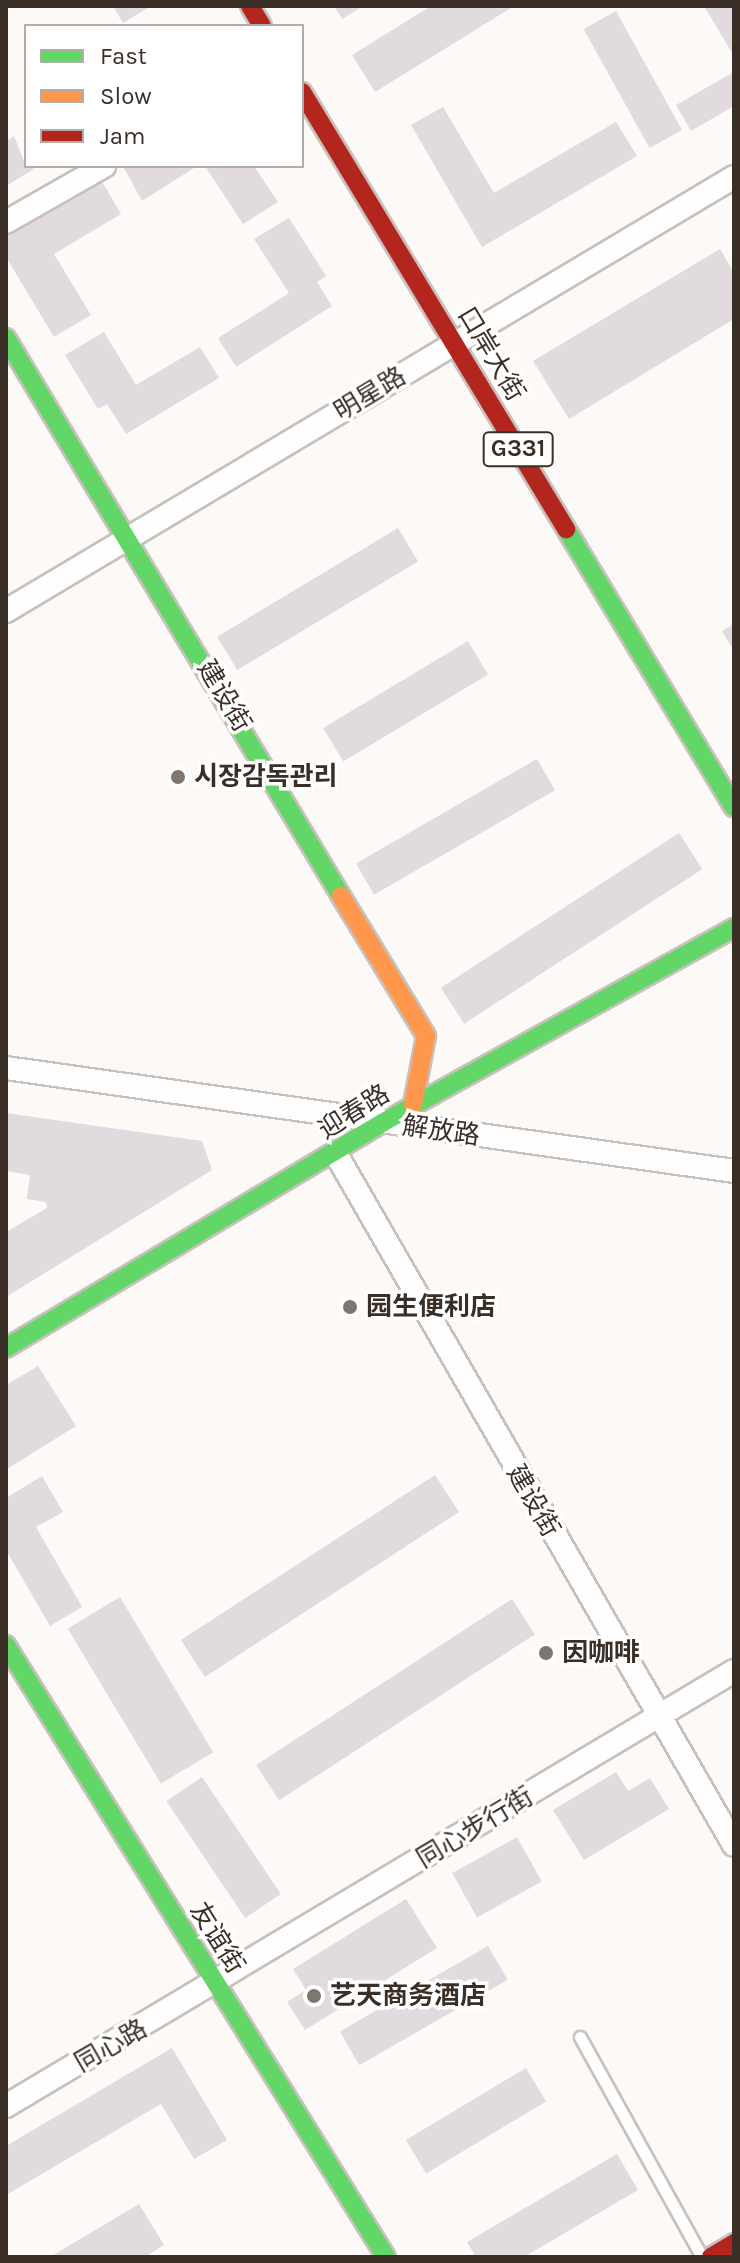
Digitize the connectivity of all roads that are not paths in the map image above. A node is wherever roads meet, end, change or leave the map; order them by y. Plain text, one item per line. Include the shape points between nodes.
1 (250, 6) edge
2 (261, 24) edge
3 (304, 95) edge
4 (100, 168) edge
5 (734, 177) edge
6 (6, 222) edge
7 (6, 338) edge
8 (454, 343) junction
9 (130, 539) junction
10 (6, 611) edge
11 (734, 807) edge
12 (734, 928) edge
13 (6, 1068) edge
14 (413, 1105) junction
15 (382, 1123) junction
16 (336, 1154) junction
17 (734, 1171) edge
18 (6, 1348) edge
19 (6, 1645) edge
20 (734, 1671) edge
21 (656, 1717) junction
22 (734, 1845) edge
23 (216, 1985) junction
24 (580, 2037) dead end
25 (6, 2106) edge
26 (734, 2243) edge
27 (386, 2257) edge
28 (702, 2257) edge
29 (711, 2257) edge

1 - 2 main road
3 - 8 main road, 口岸大街 / G331
4 - 6 street
5 - 8 street, 明星路
7 - 9 main road, 建设街
8 - 9 street, 明星路
8 - 11 main road, 口岸大街 / G331
9 - 10 street, 明星路
9 - 14 main road, 建设街 via 426,1036
12 - 14 main road, 迎春路
13 - 15 street, 解放路
14 - 15 main road, 迎春路
15 - 16 main road, 迎春路
15 - 17 street, 解放路
16 - 18 main road, 迎春路
16 - 21 street, 建设街
19 - 23 main road, 友谊街
20 - 21 street, 同心步行街
21 - 22 street, 建设街
21 - 23 street, 同心步行街
23 - 25 street, 同心路
23 - 27 main road, 友谊街
24 - 28 lane
26 - 29 main road

